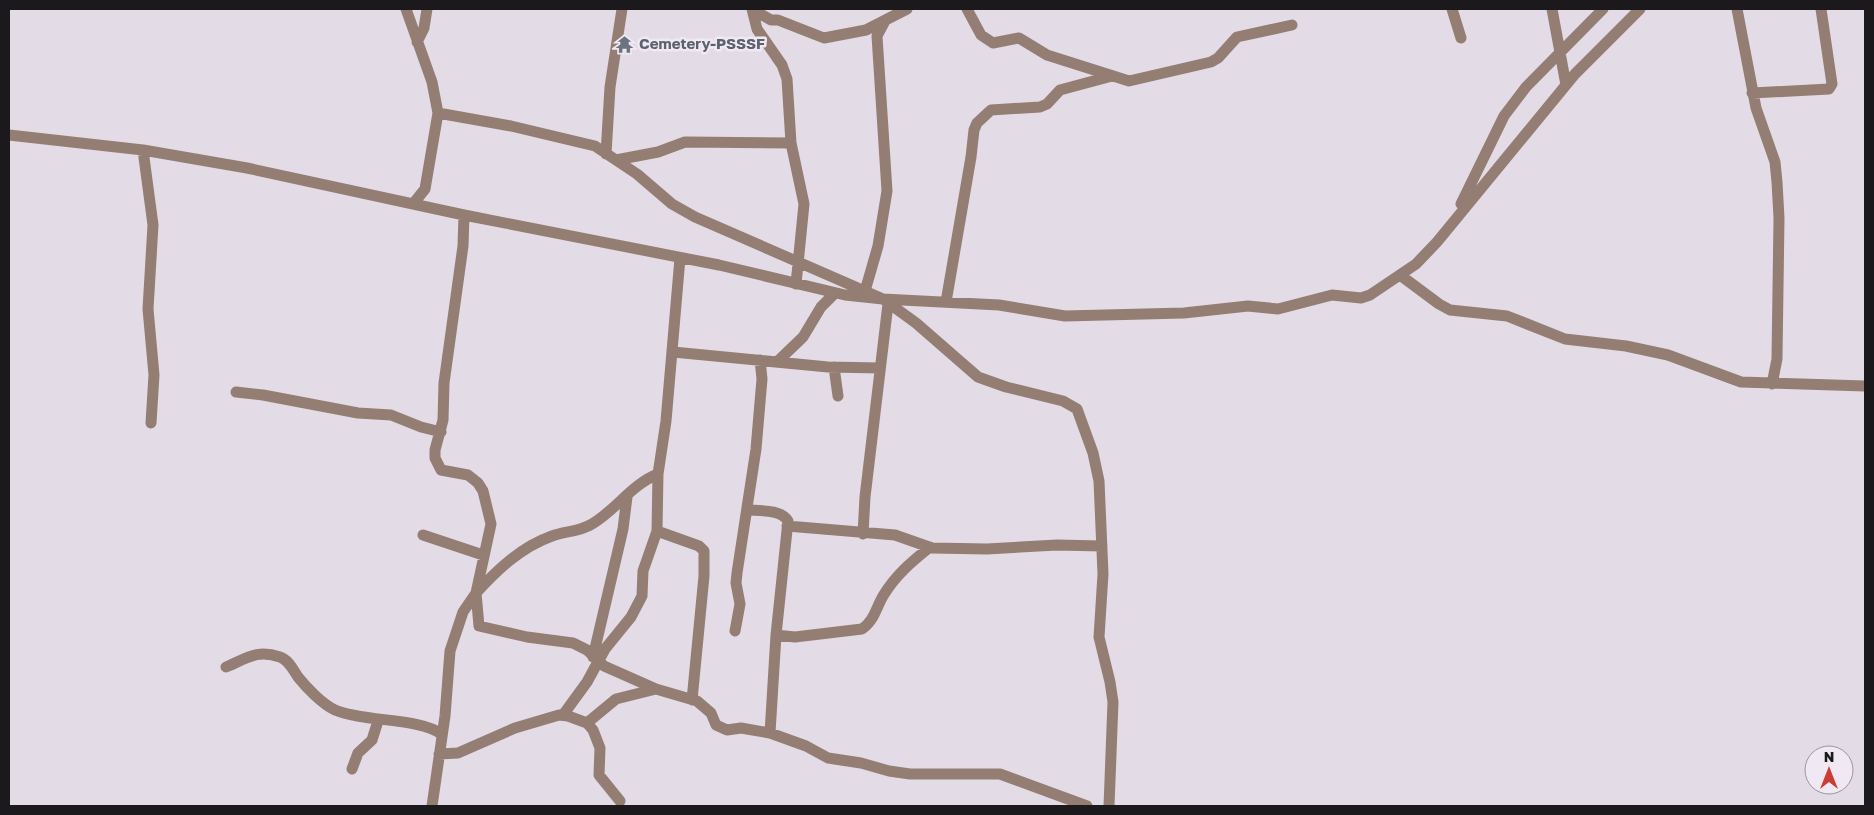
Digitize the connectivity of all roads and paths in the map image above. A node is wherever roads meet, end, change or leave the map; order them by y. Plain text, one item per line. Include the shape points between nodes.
1 (406, 9) edge
2 (427, 9) edge
3 (622, 9) edge
4 (752, 9) edge
5 (907, 9) edge
6 (967, 9) edge
7 (1452, 9) edge
8 (1552, 9) edge
9 (1603, 9) edge
10 (1640, 9) edge
11 (1737, 9) edge
12 (1821, 9) edge
13 (885, 21) junction
14 (1292, 25) dead end
15 (1461, 38) dead end
16 (417, 42) junction
17 (1559, 53) junction
18 (1112, 76) junction
19 (1566, 85) junction
20 (1752, 92) junction
21 (438, 113) junction
22 (9, 135) edge
23 (791, 143) junction
24 (143, 150) junction
25 (606, 154) junction
26 (616, 160) junction
27 (413, 204) junction
28 (464, 215) junction
29 (1454, 220) junction
30 (680, 258) junction
31 (800, 261) junction
32 (1400, 274) junction
33 (796, 284) junction
34 (865, 291) junction
35 (835, 292) junction
36 (885, 302) junction
37 (946, 302) junction
38 (673, 352) junction
39 (760, 360) junction
40 (778, 361) junction
41 (834, 367) junction
42 (880, 368) junction
43 (1772, 384) junction
44 (1865, 386) edge
45 (236, 392) dead end
46 (838, 396) dead end
47 (151, 422) dead end
48 (441, 432) junction
49 (658, 474) junction
50 (626, 497) junction
51 (747, 510) junction
52 (788, 526) junction
53 (657, 531) junction
54 (863, 534) junction
55 (423, 536) dead end
56 (1102, 546) junction
57 (930, 547) junction
58 (483, 555) junction
59 (476, 593) junction
60 (735, 631) dead end
61 (776, 635) junction
62 (596, 659) junction
63 (226, 667) dead end
64 (656, 689) junction
65 (692, 700) junction
66 (563, 715) junction
67 (378, 721) junction
68 (587, 723) junction
69 (770, 733) junction
70 (442, 734) junction
71 (440, 754) junction
72 (352, 769) dead end
73 (620, 801) dead end
74 (432, 806) edge
75 (1087, 806) edge
76 (1108, 806) edge

1 - 16 street
2 - 16 street via 424,28
3 - 25 street via 610,87
4 - 13 street via 771,20 801,28 821,38 866,30
4 - 23 street via 757,29 784,70
5 - 13 street
6 - 18 street via 987,40 998,43 1019,38 1048,55
7 - 15 street
8 - 17 street
9 - 17 street
10 - 19 street
11 - 20 street
12 - 20 street via 1832,84 1829,89
13 - 34 street via 877,36 887,191 878,246
14 - 18 street via 1237,37 1218,58 1199,66 1172,69 1130,81
16 - 21 street via 432,82
17 - 19 street
17 - 29 street via 1504,116
18 - 37 street via 1060,90 1040,107 991,110 977,123
19 - 29 street
20 - 43 street via 1775,162 1777,182 1777,360
21 - 25 street via 586,143
21 - 27 street via 424,188
22 - 24 street
23 - 26 street via 686,142 658,152
23 - 31 street via 804,204
24 - 27 street via 301,178
24 - 47 street via 153,225 148,309 154,366
25 - 26 street
26 - 31 street via 672,204 695,217
27 - 28 street
28 - 30 street
28 - 48 street
29 - 32 street via 1416,264
30 - 33 street
30 - 38 street
31 - 33 street
31 - 34 street
32 - 37 street via 1364,297 1332,295 1278,309 1248,306 1184,313 1065,316 999,305
32 - 43 street via 1450,310 1507,316 1565,339 1668,355 1741,382
33 - 35 street
34 - 36 street
35 - 36 street
35 - 40 street via 821,307 803,337
36 - 37 street
36 - 42 street
36 - 56 street via 916,323 978,377 1063,401 1077,409 1099,481
38 - 39 street
38 - 49 street
39 - 40 street
39 - 51 street via 762,379 756,449
40 - 41 street
41 - 42 street
41 - 46 street
42 - 54 street
43 - 44 street
45 - 48 street via 358,413 391,415
48 - 58 street via 435,458 441,470 473,478 484,491 491,524
49 - 50 street via 643,480
49 - 53 street
50 - 59 street via 592,524 551,536 510,559
50 - 62 street via 623,529
51 - 52 street via 785,516
51 - 60 street via 736,583 740,604
52 - 54 street
52 - 61 street
53 - 62 street via 644,571 641,598 631,617
53 - 65 street via 699,546 704,551
54 - 57 street via 903,537
55 - 58 street
56 - 57 street
56 - 76 street via 1099,637 1112,702
57 - 61 street via 900,572 882,597 877,612 862,629 795,637
58 - 59 street
59 - 62 street via 477,623 483,629 573,644 587,650
59 - 70 street via 462,612 450,651
61 - 69 street
62 - 64 street via 604,666
62 - 66 street via 587,682
63 - 67 street via 252,655 281,657 331,708
64 - 65 street
64 - 68 street via 616,699
65 - 69 street via 711,714 717,726 727,730 741,728
66 - 68 street
66 - 71 street via 516,728 458,753
67 - 70 street via 429,727
67 - 72 street via 372,740 358,753
68 - 73 street via 600,748 599,775
69 - 75 street via 828,758 889,772 1000,774
70 - 71 street
71 - 74 street

